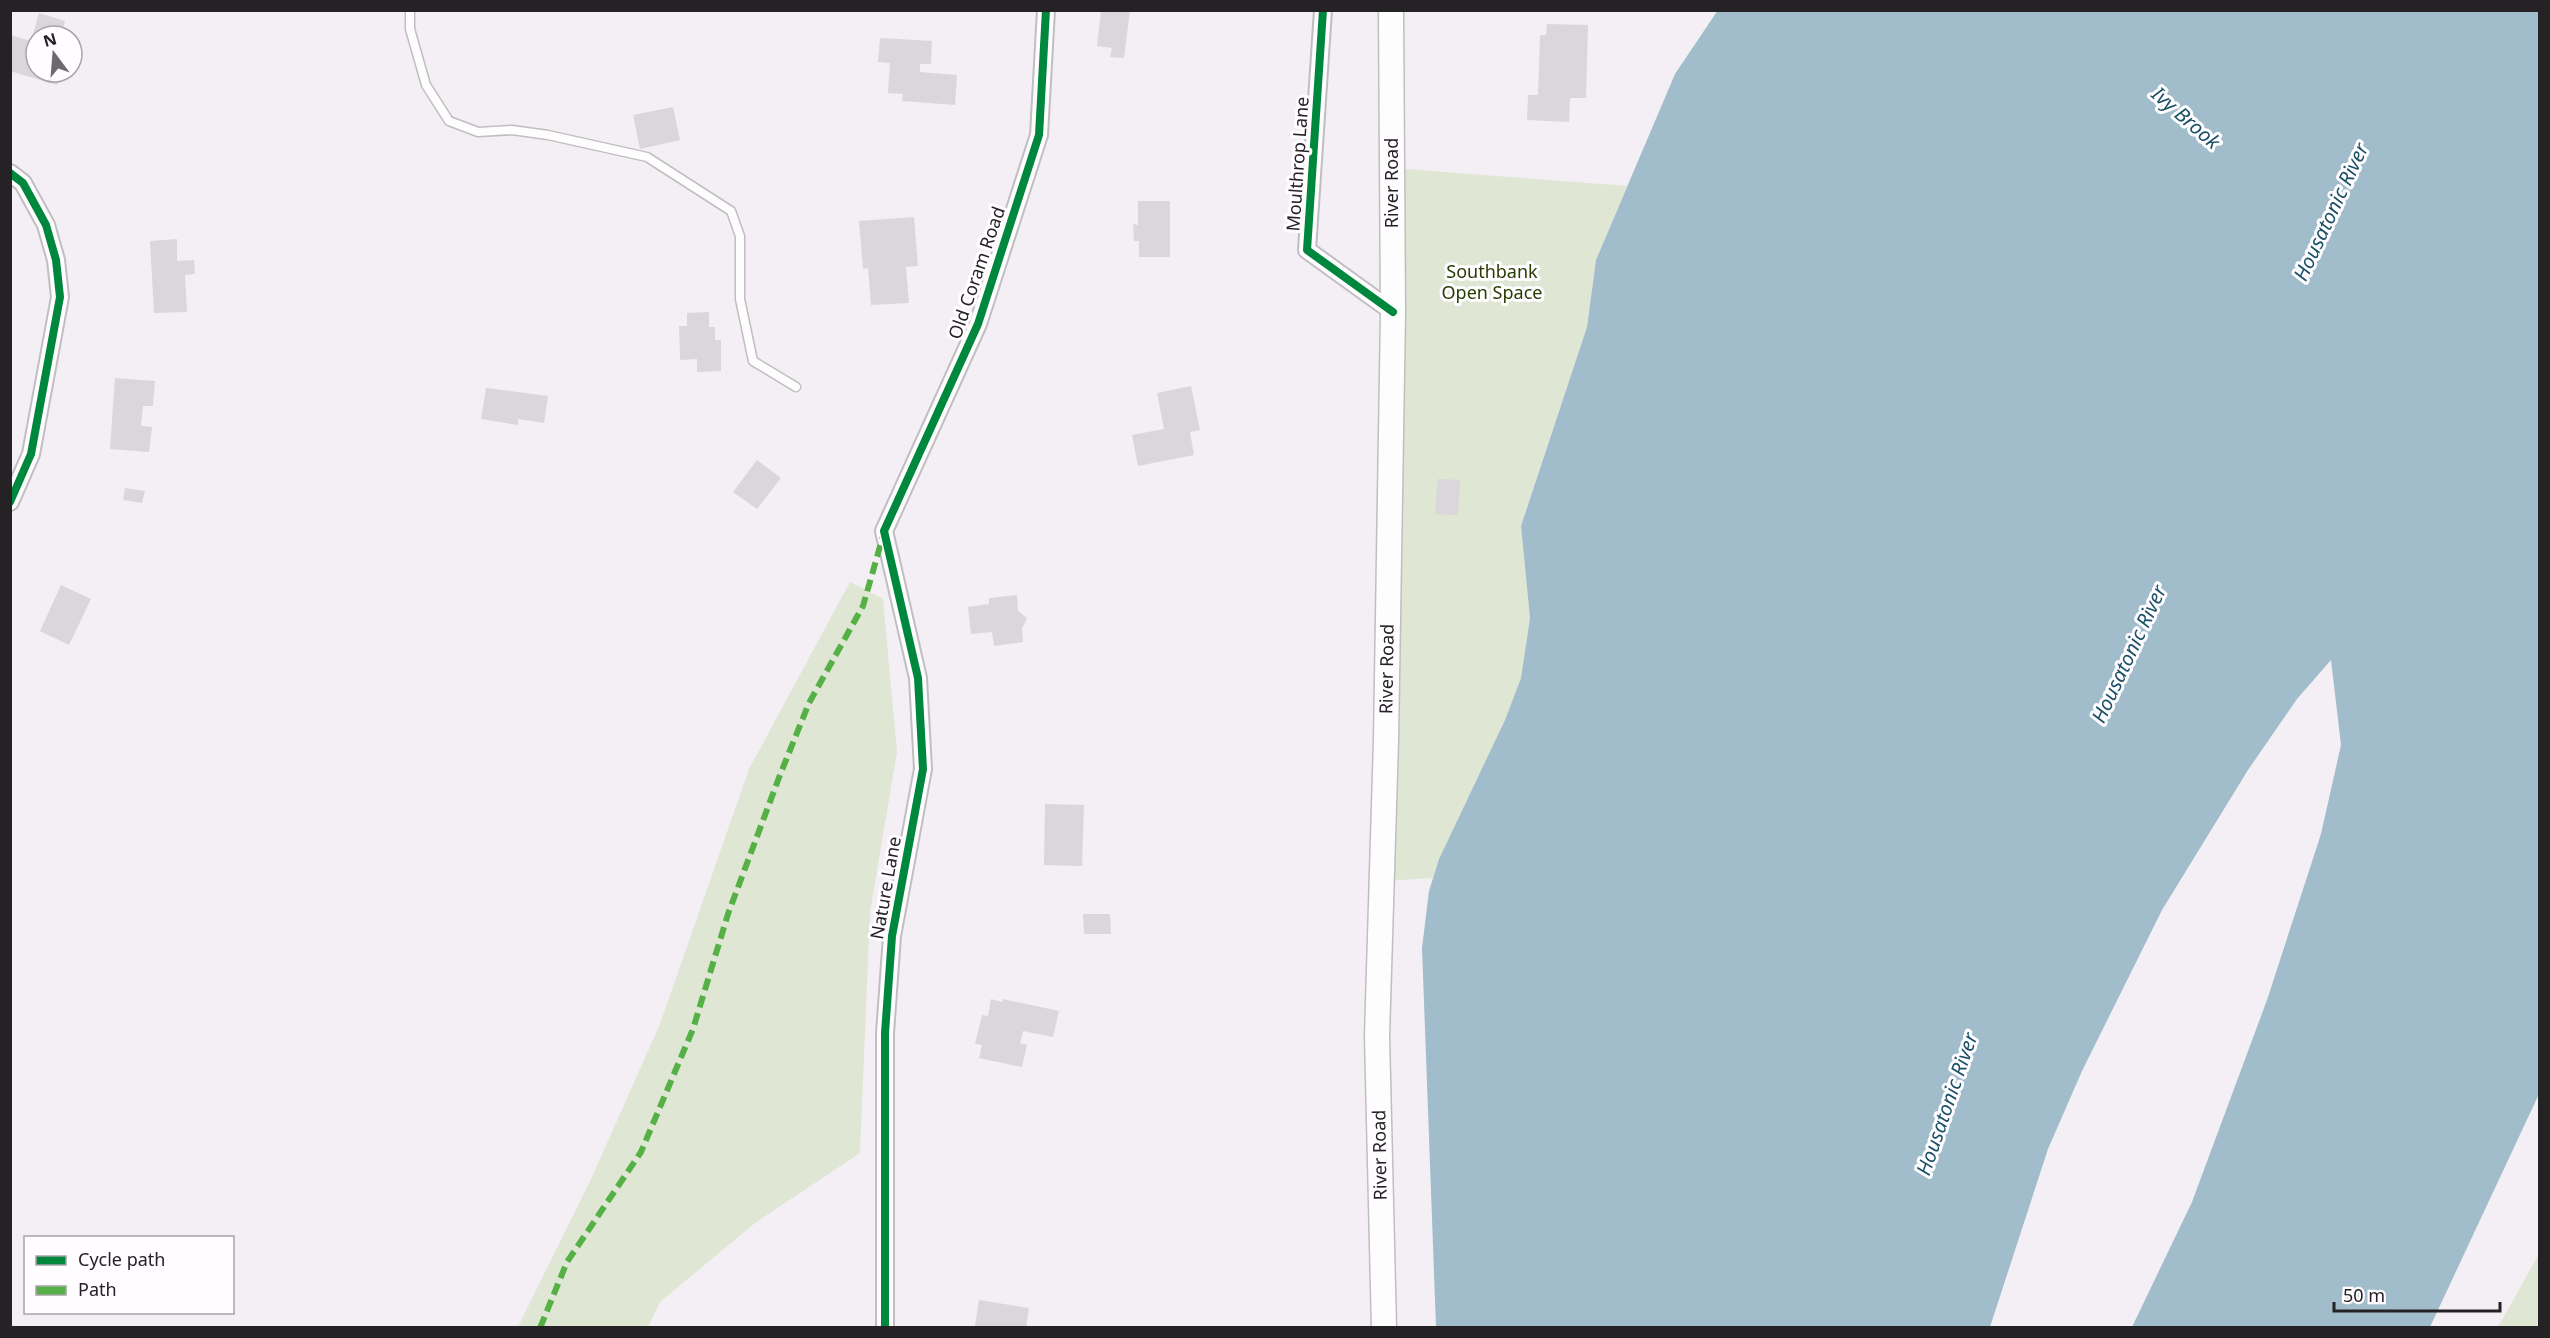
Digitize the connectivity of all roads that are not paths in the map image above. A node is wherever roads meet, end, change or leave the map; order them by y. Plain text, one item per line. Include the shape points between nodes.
1 (410, 10) edge
2 (1046, 10) edge
3 (1323, 10) edge
4 (1391, 10) edge
5 (10, 173) edge
6 (1393, 312) junction
7 (796, 387) dead end
8 (10, 502) edge
9 (884, 531) joint
10 (885, 1328) edge
11 (1384, 1328) edge

1 - 7 lane via 410,29 426,85 449,121 478,132 512,130 548,135 647,157 731,211 740,236 740,299 753,361
2 - 9 street, Old Coram Road via 1039,135 979,322
3 - 6 street, Moulthrop Lane via 1307,250
4 - 6 main road, River Road
5 - 8 street via 23,183 46,225 56,260 60,297 31,454
6 - 11 main road, River Road via 1377,1036
9 - 10 street, Nature Lane via 918,678 923,769 891,946 885,1033

